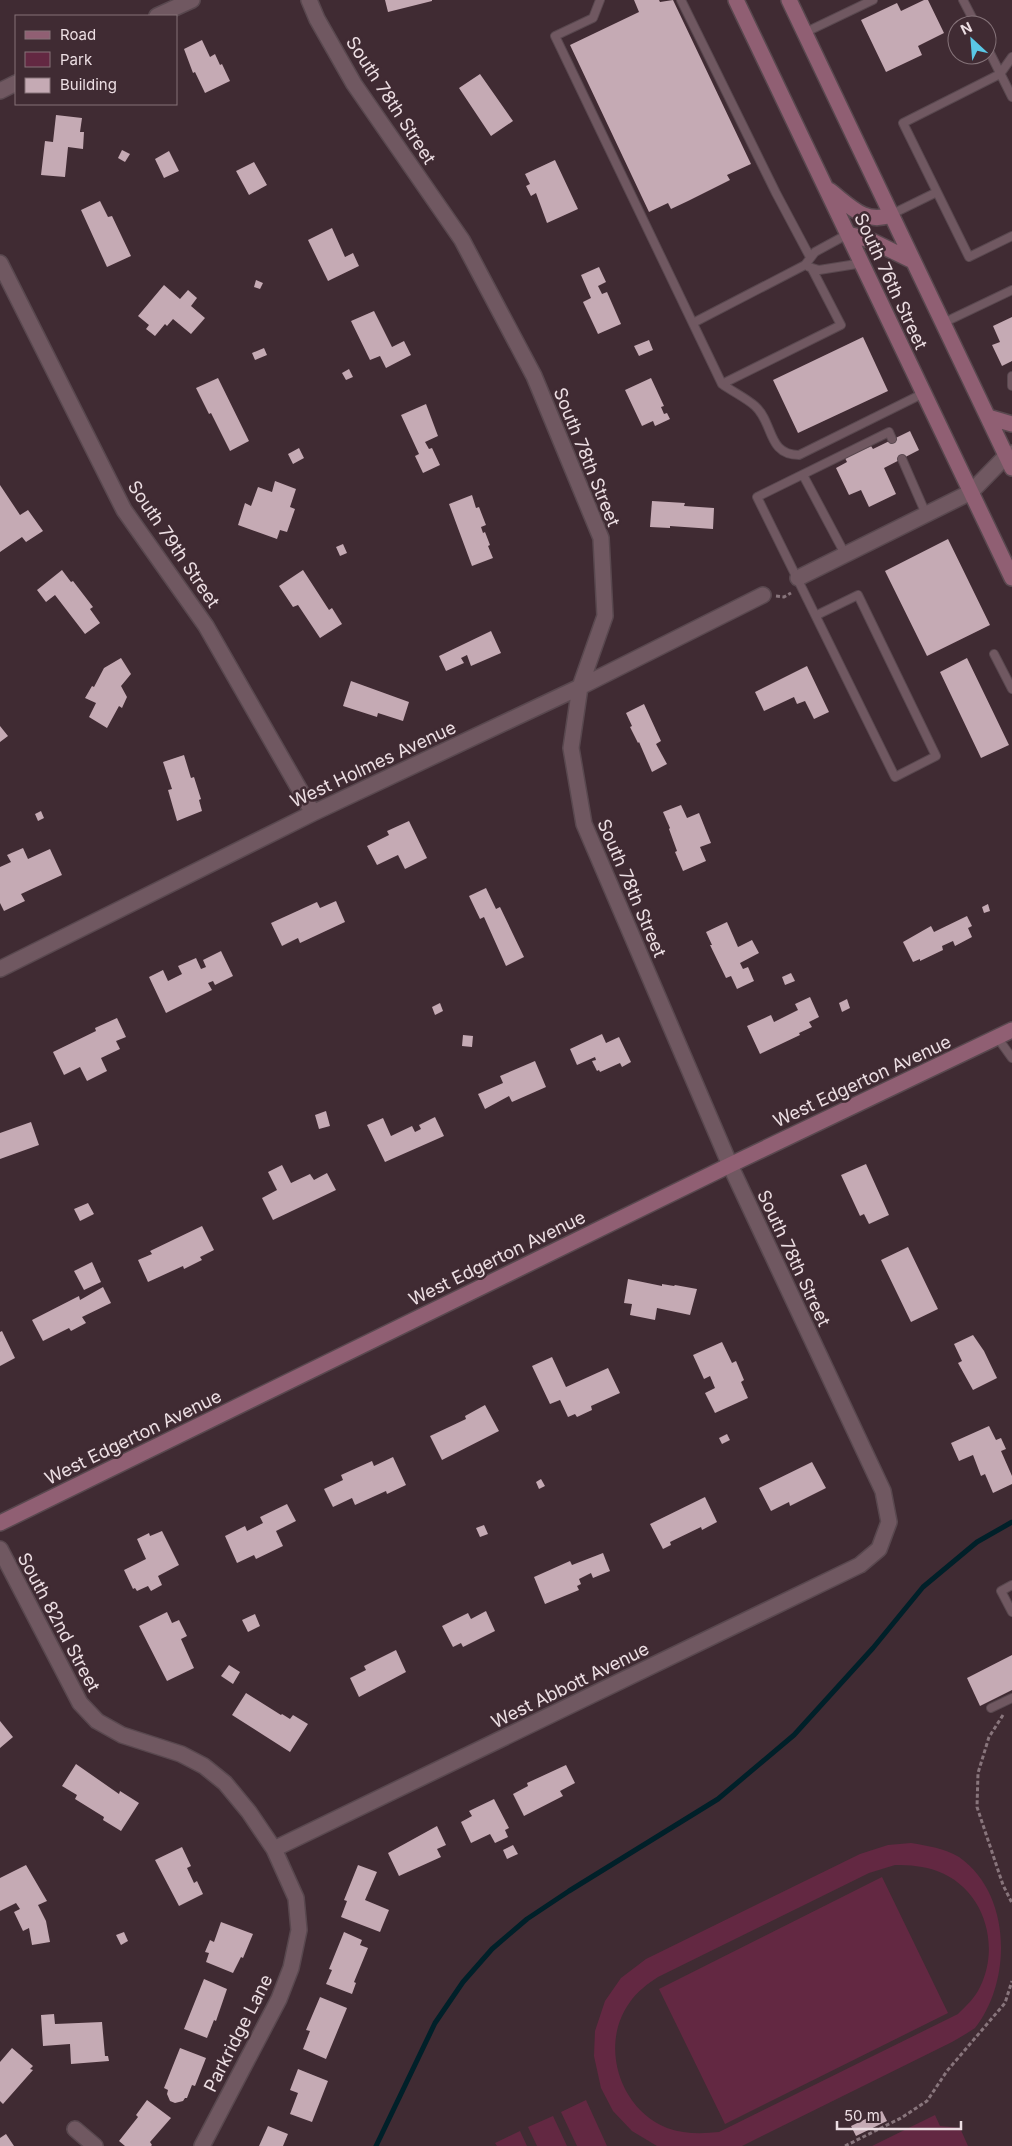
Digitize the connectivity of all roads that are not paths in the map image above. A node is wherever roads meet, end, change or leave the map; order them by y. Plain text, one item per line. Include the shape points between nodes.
1 (192, 0) edge
2 (308, 0) edge
3 (600, 0) edge
4 (681, 0) edge
5 (736, 0) edge
6 (788, 0) edge
7 (873, 0) edge
8 (963, 0) edge
9 (159, 15) edge
10 (971, 15) edge
11 (804, 33) junction
12 (1012, 57) edge
13 (996, 65) edge
14 (1000, 74) junction
15 (15, 84) edge
16 (0, 91) edge
17 (1012, 97) edge
18 (827, 189) junction
19 (937, 192) junction
20 (890, 215) junction
21 (848, 234) junction
22 (1012, 236) edge
23 (810, 257) junction
24 (913, 261) junction
25 (0, 264) edge
26 (862, 264) junction
27 (809, 267) junction
28 (1012, 290) edge
29 (693, 323) junction
30 (943, 323) junction
31 (1012, 376) edge
32 (722, 384) junction
33 (1012, 386) edge
34 (924, 393) junction
35 (988, 417) junction
36 (1012, 424) edge
37 (892, 440) dead end
38 (902, 458) dead end
39 (1010, 459) edge
40 (803, 475) junction
41 (971, 492) junction
42 (926, 514) junction
43 (845, 554) junction
44 (1012, 578) edge
45 (801, 582) junction
46 (763, 595) road end
47 (817, 615) junction
48 (994, 654) dead end
49 (580, 687) junction
50 (1012, 688) edge
51 (313, 813) junction
52 (0, 969) edge
53 (1012, 1030) edge
54 (998, 1038) junction
55 (1012, 1058) edge
56 (730, 1165) junction
57 (0, 1523) edge
58 (0, 1549) edge
59 (879, 1549) joint
60 (1012, 1585) edge
61 (1012, 1612) edge
62 (1012, 1698) edge
63 (991, 1708) dead end
64 (274, 1849) junction
65 (75, 2129) dead end
66 (95, 2146) edge
67 (202, 2146) edge

1 - 9 street
2 - 49 street, South 78th Street via 354,84 462,240 534,376 600,538 605,616
3 - 29 lane via 593,18 555,36
4 - 23 lane
5 - 18 main road, South 76th Street
6 - 11 main road, South 76th Street
7 - 11 lane
8 - 10 lane
11 - 20 main road, South 76th Street
12 - 14 lane
13 - 14 lane
14 - 17 lane
14 - 19 lane via 903,123
15 - 16 street
18 - 20 main road via 870,218
18 - 21 main road, South 76th Street
19 - 20 lane
19 - 22 lane via 969,257
20 - 24 main road, South 76th Street
21 - 23 lane
21 - 24 main road via 870,240
21 - 26 main road, South 76th Street
23 - 27 lane
24 - 30 main road, South 76th Street
25 - 51 street, South 79th Street via 124,510 206,626
26 - 27 lane via 828,269
26 - 34 main road, South 76th Street
27 - 29 lane
27 - 32 lane via 841,325
28 - 30 lane
29 - 32 lane
30 - 35 main road, South 76th Street
31 - 33 lane
32 - 34 lane via 757,408 777,446 788,455 799,455
34 - 41 main road, South 76th Street
35 - 36 main road
35 - 39 main road, South 76th Street
37 - 40 lane via 889,432
38 - 42 lane
39 - 41 street
40 - 43 lane
40 - 45 lane via 757,497
41 - 42 street
41 - 44 main road, South 76th Street
42 - 43 street
43 - 45 street
45 - 47 lane
46 - 49 street, West Holmes Avenue
47 - 47 lane via 896,777 936,756 858,595
48 - 50 lane
49 - 51 street, West Holmes Avenue
49 - 56 street, South 78th Street via 571,748 584,824
51 - 52 street, West Holmes Avenue
53 - 54 main road, West Edgerton Avenue
54 - 55 lane
54 - 56 main road, West Edgerton Avenue
56 - 57 main road, West Edgerton Avenue
56 - 59 street, South 78th Street via 883,1491 889,1522
58 - 64 street, South 82nd Street via 80,1703 97,1721 122,1735 180,1754 204,1766 225,1783
59 - 64 street, West Abbott Avenue via 860,1565
60 - 61 lane via 1001,1591
62 - 63 lane
64 - 67 street, Parkridge Lane via 296,1898 299,1930 291,1968 280,1999
65 - 66 street

